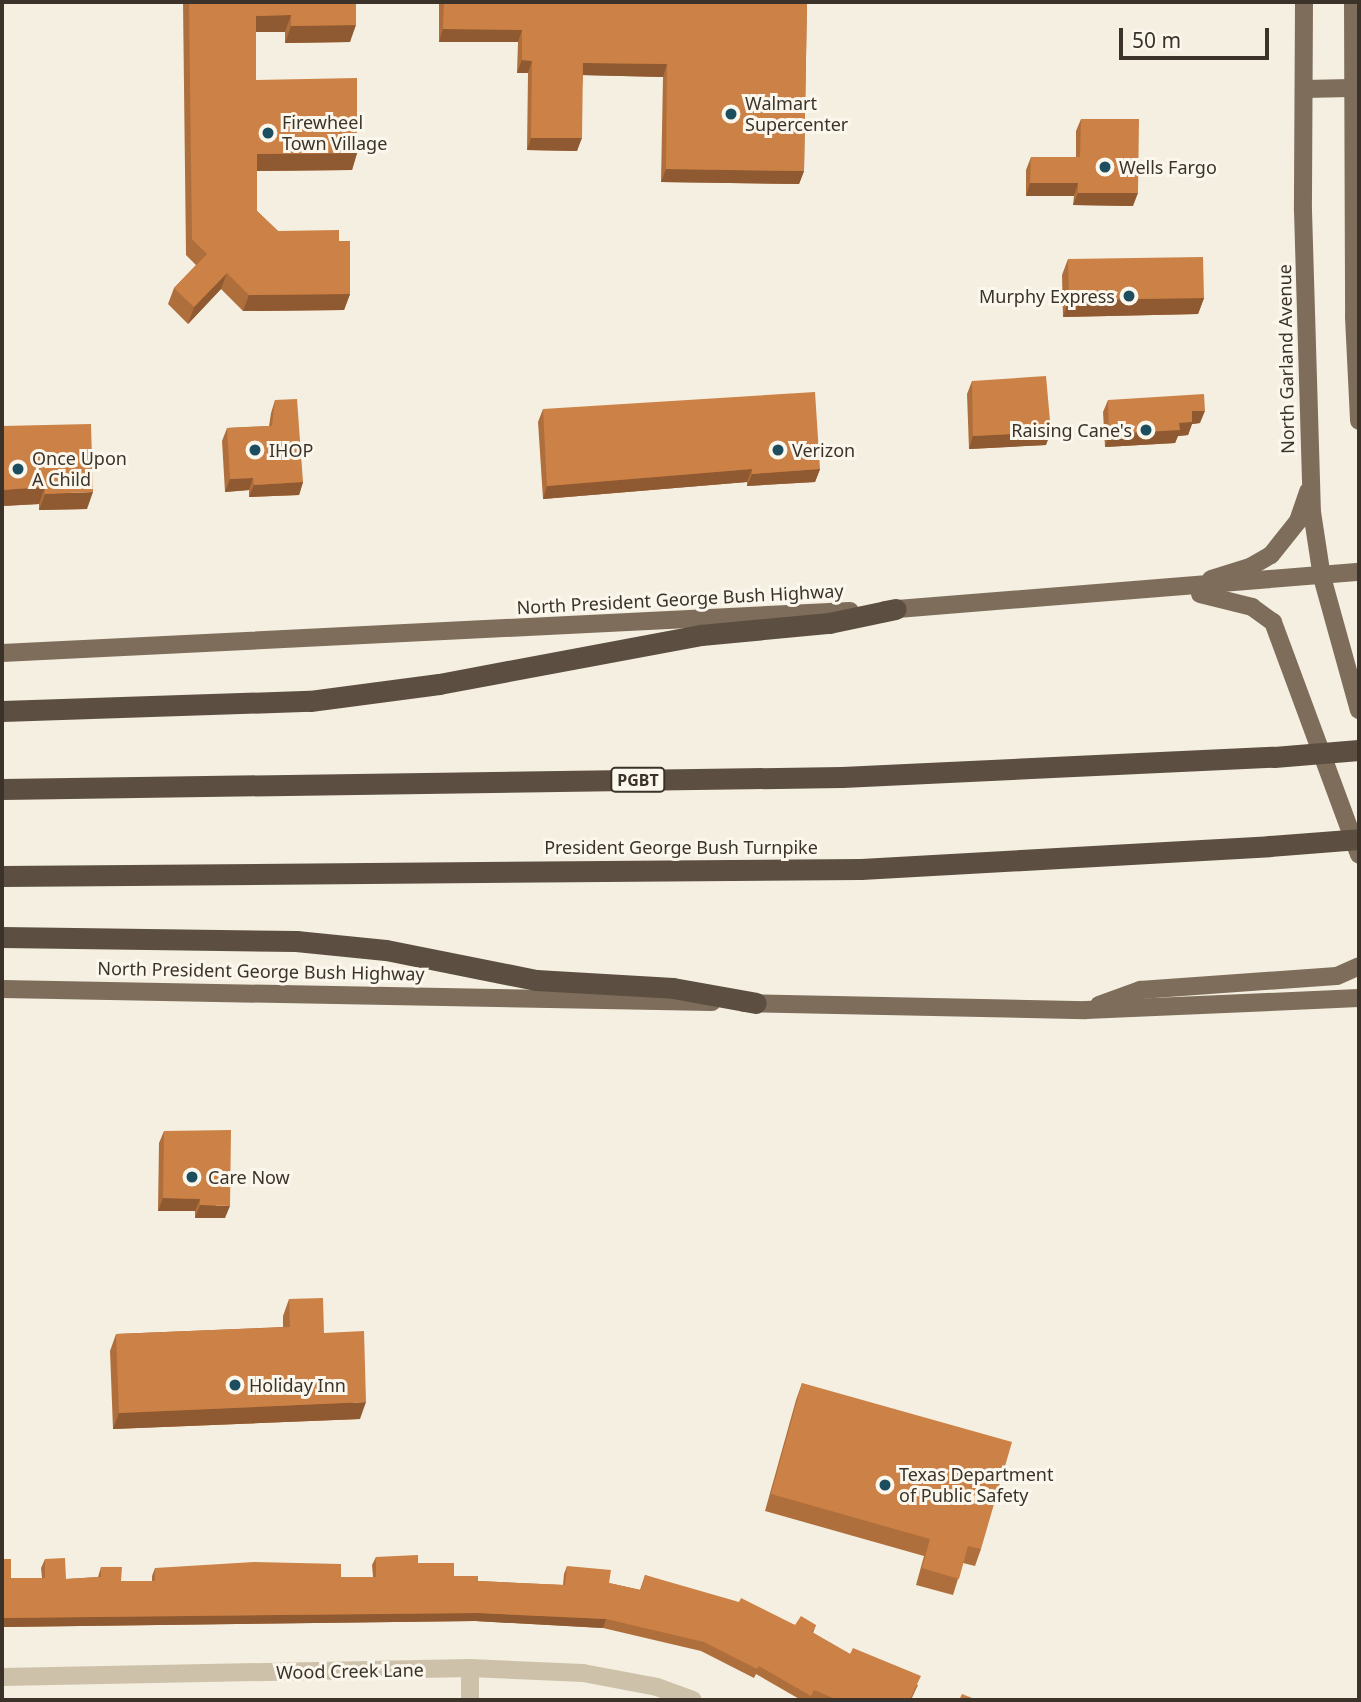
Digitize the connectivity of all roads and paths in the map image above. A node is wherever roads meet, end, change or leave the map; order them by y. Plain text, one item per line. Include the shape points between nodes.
1 (1304, 2) edge
2 (1353, 2) edge
3 (1351, 88) junction
4 (1305, 89) junction
5 (1359, 421) edge
6 (1310, 485) junction
7 (1359, 572) edge
8 (1322, 577) junction
9 (1170, 590) junction
10 (896, 609) junction
11 (2, 653) edge
12 (1359, 710) edge
13 (2, 711) edge
14 (1359, 750) edge
15 (2, 789) edge
16 (1359, 839) edge
17 (1359, 855) edge
18 (2, 876) edge
19 (2, 937) edge
20 (1359, 966) edge
21 (2, 989) edge
22 (1359, 998) edge
23 (756, 1003) junction
24 (1086, 1010) junction
25 (470, 1668) junction
26 (2, 1676) edge
27 (470, 1700) edge
28 (694, 1700) edge

1 - 4 main road, North Garland Avenue
2 - 3 main road
3 - 4 main road
3 - 5 main road
4 - 6 main road, North Garland Avenue
6 - 8 main road, North Garland Avenue
6 - 9 main road via 1298,522 1271,555 1250,567
7 - 8 main road, North President George Bush Highway
8 - 9 main road, North President George Bush Highway
8 - 12 main road, North Garland Avenue
9 - 10 main road, North President George Bush Highway
9 - 17 main road via 1252,607 1273,622
10 - 11 main road, North President George Bush Highway
10 - 13 highway via 829,623 701,635 439,684 310,701
14 - 15 highway, PGBT, bridge via 830,777
16 - 18 highway, President George Bush Turnpike, bridge via 861,869
19 - 23 highway via 296,941 386,950 536,980 673,988
20 - 24 main road via 1337,976 1140,990
21 - 23 main road, North President George Bush Highway
22 - 24 main road, North President George Bush Highway
23 - 24 main road, North President George Bush Highway
25 - 26 street, Wood Creek Lane
25 - 27 street
25 - 28 street, Wood Creek Lane via 583,1673 657,1687

